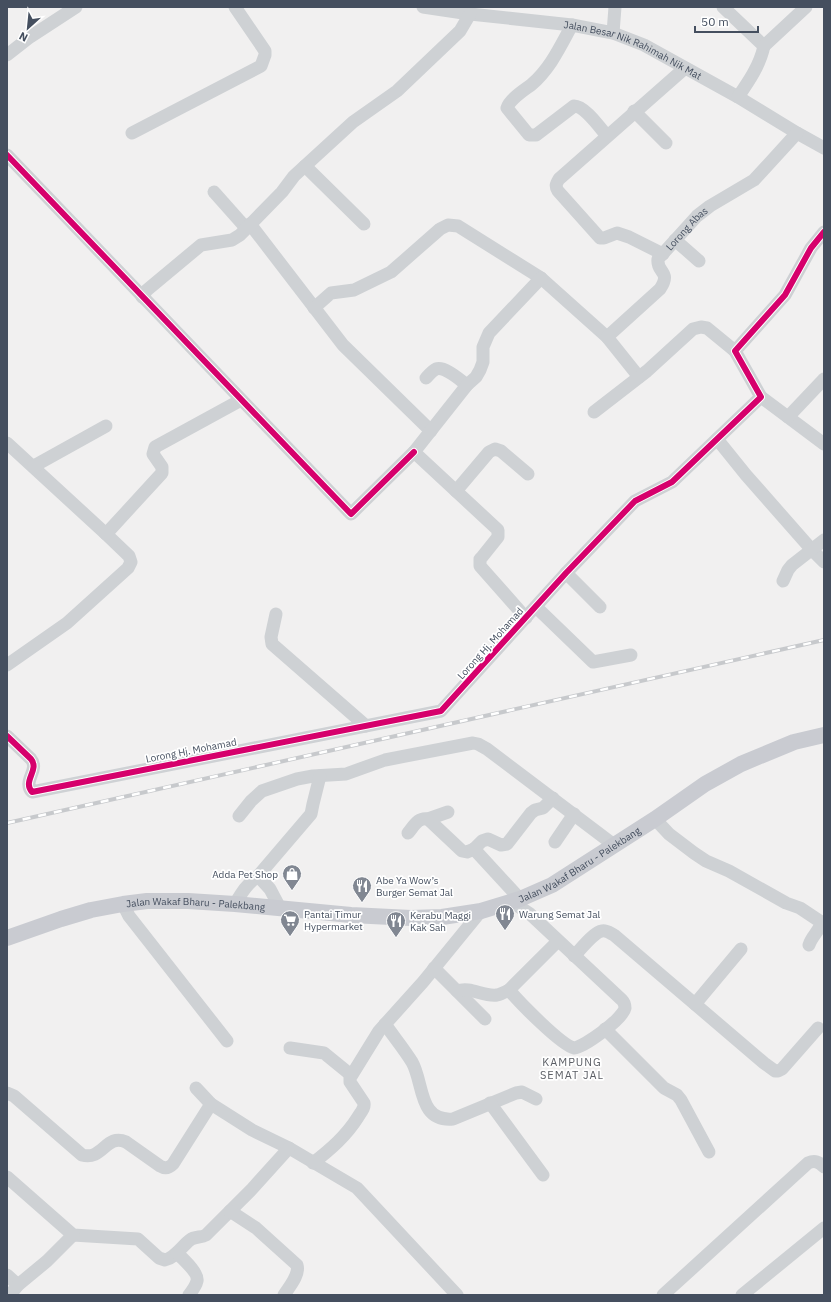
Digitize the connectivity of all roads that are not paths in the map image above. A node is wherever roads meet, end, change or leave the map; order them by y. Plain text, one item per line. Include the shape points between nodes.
1 (76, 7) edge
2 (234, 7) edge
3 (423, 7) edge
4 (615, 7) edge
5 (722, 7) edge
6 (806, 7) edge
7 (470, 14) junction
8 (572, 25) junction
9 (613, 33) junction
10 (764, 46) junction
11 (7, 54) edge
12 (685, 68) junction
13 (738, 97) junction
14 (634, 111) junction
15 (797, 133) junction
16 (132, 134) dead end
17 (607, 136) junction
18 (666, 143) dead end
19 (824, 148) edge
20 (7, 155) edge
21 (305, 166) junction
22 (214, 192) dead end
23 (364, 224) dead end
24 (248, 226) junction
25 (824, 232) edge
26 (675, 240) junction
27 (663, 254) junction
28 (699, 262) dead end
29 (541, 278) junction
30 (142, 297) junction
31 (314, 308) junction
32 (607, 337) junction
33 (735, 351) junction
34 (639, 377) junction
35 (426, 378) dead end
36 (824, 379) edge
37 (467, 385) junction
38 (760, 397) junction
39 (241, 400) junction
40 (594, 412) dead end
41 (788, 417) junction
42 (106, 426) dead end
43 (431, 431) junction
44 (717, 440) junction
45 (7, 443) edge
46 (824, 444) edge
47 (414, 452) junction
48 (34, 466) junction
49 (528, 474) dead end
50 (456, 490) junction
51 (106, 534) junction
52 (824, 540) edge
53 (812, 550) junction
54 (824, 562) edge
55 (566, 573) junction
56 (783, 581) dead end
57 (536, 607) junction
58 (600, 607) dead end
59 (276, 614) dead end
60 (526, 618) junction
61 (631, 655) dead end
62 (7, 665) edge
63 (366, 726) junction
64 (824, 735) edge
65 (7, 736) edge
66 (320, 776) junction
67 (553, 798) junction
68 (448, 812) dead end
69 (574, 814) junction
70 (239, 816) dead end
71 (428, 818) junction
72 (655, 819) junction
73 (408, 834) dead end
74 (555, 842) dead end
75 (614, 844) junction
76 (474, 849) junction
77 (258, 876) junction
78 (516, 900) junction
79 (123, 904) junction
80 (235, 904) junction
81 (280, 908) junction
82 (481, 911) junction
83 (7, 938) edge
84 (558, 941) junction
85 (809, 945) dead end
86 (741, 948) dead end
87 (574, 956) junction
88 (434, 968) junction
89 (509, 990) junction
90 (457, 991) junction
91 (695, 1004) junction
92 (484, 1019) dead end
93 (385, 1024) junction
94 (818, 1028) dead end
95 (604, 1029) junction
96 (227, 1041) dead end
97 (290, 1048) dead end
98 (351, 1075) junction
99 (196, 1088) dead end
100 (7, 1093) edge
101 (536, 1099) dead end
102 (490, 1103) junction
103 (211, 1104) junction
104 (289, 1148) junction
105 (709, 1152) dead end
106 (313, 1163) junction
107 (824, 1167) edge
108 (543, 1175) dead end
109 (7, 1177) edge
110 (230, 1211) junction
111 (824, 1228) edge
112 (73, 1235) junction
113 (177, 1253) junction
114 (7, 1275) edge
115 (14, 1290) edge
116 (757, 1290) edge
117 (189, 1295) edge
118 (284, 1295) edge
119 (457, 1295) edge
120 (663, 1295) edge
121 (742, 1295) edge

1 - 11 street
2 - 16 street via 265,51 261,66
3 - 7 street, Jalan Besar Nik Rahimah Nik Mat
4 - 9 street
5 - 10 street
6 - 10 street
7 - 8 street, Jalan Besar Nik Rahimah Nik Mat
7 - 21 street via 460,31 397,91 353,122
8 - 9 street, Jalan Besar Nik Rahimah Nik Mat
8 - 17 street via 543,74 506,108 529,135 533,136 577,106 583,109
9 - 12 street, Jalan Besar Nik Rahimah Nik Mat via 644,45
10 - 13 street via 758,66
12 - 13 street, Jalan Besar Nik Rahimah Nik Mat
12 - 14 street
13 - 15 street, Jalan Besar Nik Rahimah Nik Mat
14 - 17 street
14 - 18 street
15 - 19 street, Jalan Besar Nik Rahimah Nik Mat
15 - 26 street, Lorong Abas via 754,180 710,206
17 - 27 street via 559,179 556,187 600,238 617,233
20 - 30 street
21 - 23 street
21 - 24 street
22 - 24 street
24 - 30 street via 232,240 201,245
24 - 31 street
25 - 33 street via 811,248 785,295
26 - 27 street, Lorong Abas
26 - 28 street
27 - 32 street, Lorong Abas via 657,264 665,277 660,289
29 - 31 street via 462,228 448,225 440,229 391,272 354,290 331,293
29 - 32 street
29 - 37 street via 489,333 483,347 480,370
30 - 39 street
31 - 43 street via 343,345
32 - 34 street
33 - 34 street via 707,328 701,327 693,330
33 - 38 street
34 - 40 street
35 - 37 street via 441,369
36 - 41 street
37 - 43 street
38 - 41 street
38 - 44 street, Lorong Hj. Mohamad
39 - 47 street via 351,514
39 - 51 street via 155,447 154,454 162,467 162,473
41 - 46 street
42 - 48 street
43 - 47 street
44 - 53 street
44 - 55 street, Lorong Hj. Mohamad via 672,482 635,501
45 - 48 street
47 - 50 street
48 - 51 street
49 - 50 street via 495,450 489,452
50 - 60 street via 498,530 498,537 480,559 480,566
51 - 62 street via 129,556 131,562 128,568 67,623
52 - 53 street
53 - 54 street
53 - 56 street via 792,565
55 - 57 street, Lorong Hj. Mohamad
55 - 58 street
57 - 60 street, Lorong Hj. Mohamad
57 - 61 street via 593,662
59 - 63 street via 270,637 272,644
60 - 63 street, Lorong Hj. Mohamad via 441,711
63 - 65 street, Lorong Hj. Mohamad via 32,792 28,784 34,764
64 - 72 main road, Jalan Wakaf Bharu - Palekbang via 794,742 741,764 705,784
66 - 67 street via 346,774 385,760 473,743 482,746
66 - 70 street via 297,779 262,791
66 - 77 street via 311,814
67 - 69 street
67 - 76 street via 544,808 531,813 507,844 500,845 488,839
68 - 71 street
69 - 74 street
69 - 75 street
71 - 73 street via 420,819
71 - 76 street via 462,851
72 - 75 main road, Jalan Wakaf Bharu - Palekbang
72 - 85 street via 694,854 800,908 821,922
75 - 78 main road, Jalan Wakaf Bharu - Palekbang via 552,885
76 - 78 street
77 - 80 street via 249,882
77 - 81 street via 273,894
78 - 82 main road, Jalan Wakaf Bharu - Palekbang
78 - 84 street
79 - 80 main road, Jalan Wakaf Bharu - Palekbang via 172,901
79 - 83 main road, Jalan Wakaf Bharu - Palekbang via 91,910
79 - 96 street via 129,916
80 - 81 main road, Jalan Wakaf Bharu - Palekbang
81 - 82 main road, Jalan Wakaf Bharu - Palekbang via 411,918 442,917
82 - 88 street
84 - 87 street
84 - 89 street
86 - 91 street
87 - 91 street via 597,933 608,931
87 - 95 street via 624,1002 623,1012
88 - 90 street
88 - 93 street
89 - 90 street via 495,995 464,989
89 - 95 street via 559,1040 571,1048 578,1047
90 - 92 street
91 - 94 street via 775,1071 787,1064
93 - 98 street
93 - 102 street via 413,1063 424,1099 432,1113 443,1118 453,1118
95 - 105 street via 657,1081 681,1100
97 - 98 street via 324,1053
98 - 106 street via 350,1082 364,1103 363,1110 349,1131
99 - 103 street
100 - 103 street via 14,1096 82,1155 96,1154 110,1143 121,1139 164,1168 173,1164
101 - 102 street via 522,1092
102 - 108 street
103 - 104 street via 252,1130
104 - 106 street
104 - 110 street
106 - 119 street via 357,1188
107 - 120 street via 814,1161 808,1163
109 - 112 street
110 - 113 street via 204,1236 192,1238
110 - 118 street via 256,1228 297,1266 297,1274
111 - 116 street
112 - 113 street via 138,1239 159,1258 165,1260
112 - 115 street
113 - 117 street via 196,1275 197,1281
114 - 115 street
116 - 121 street

